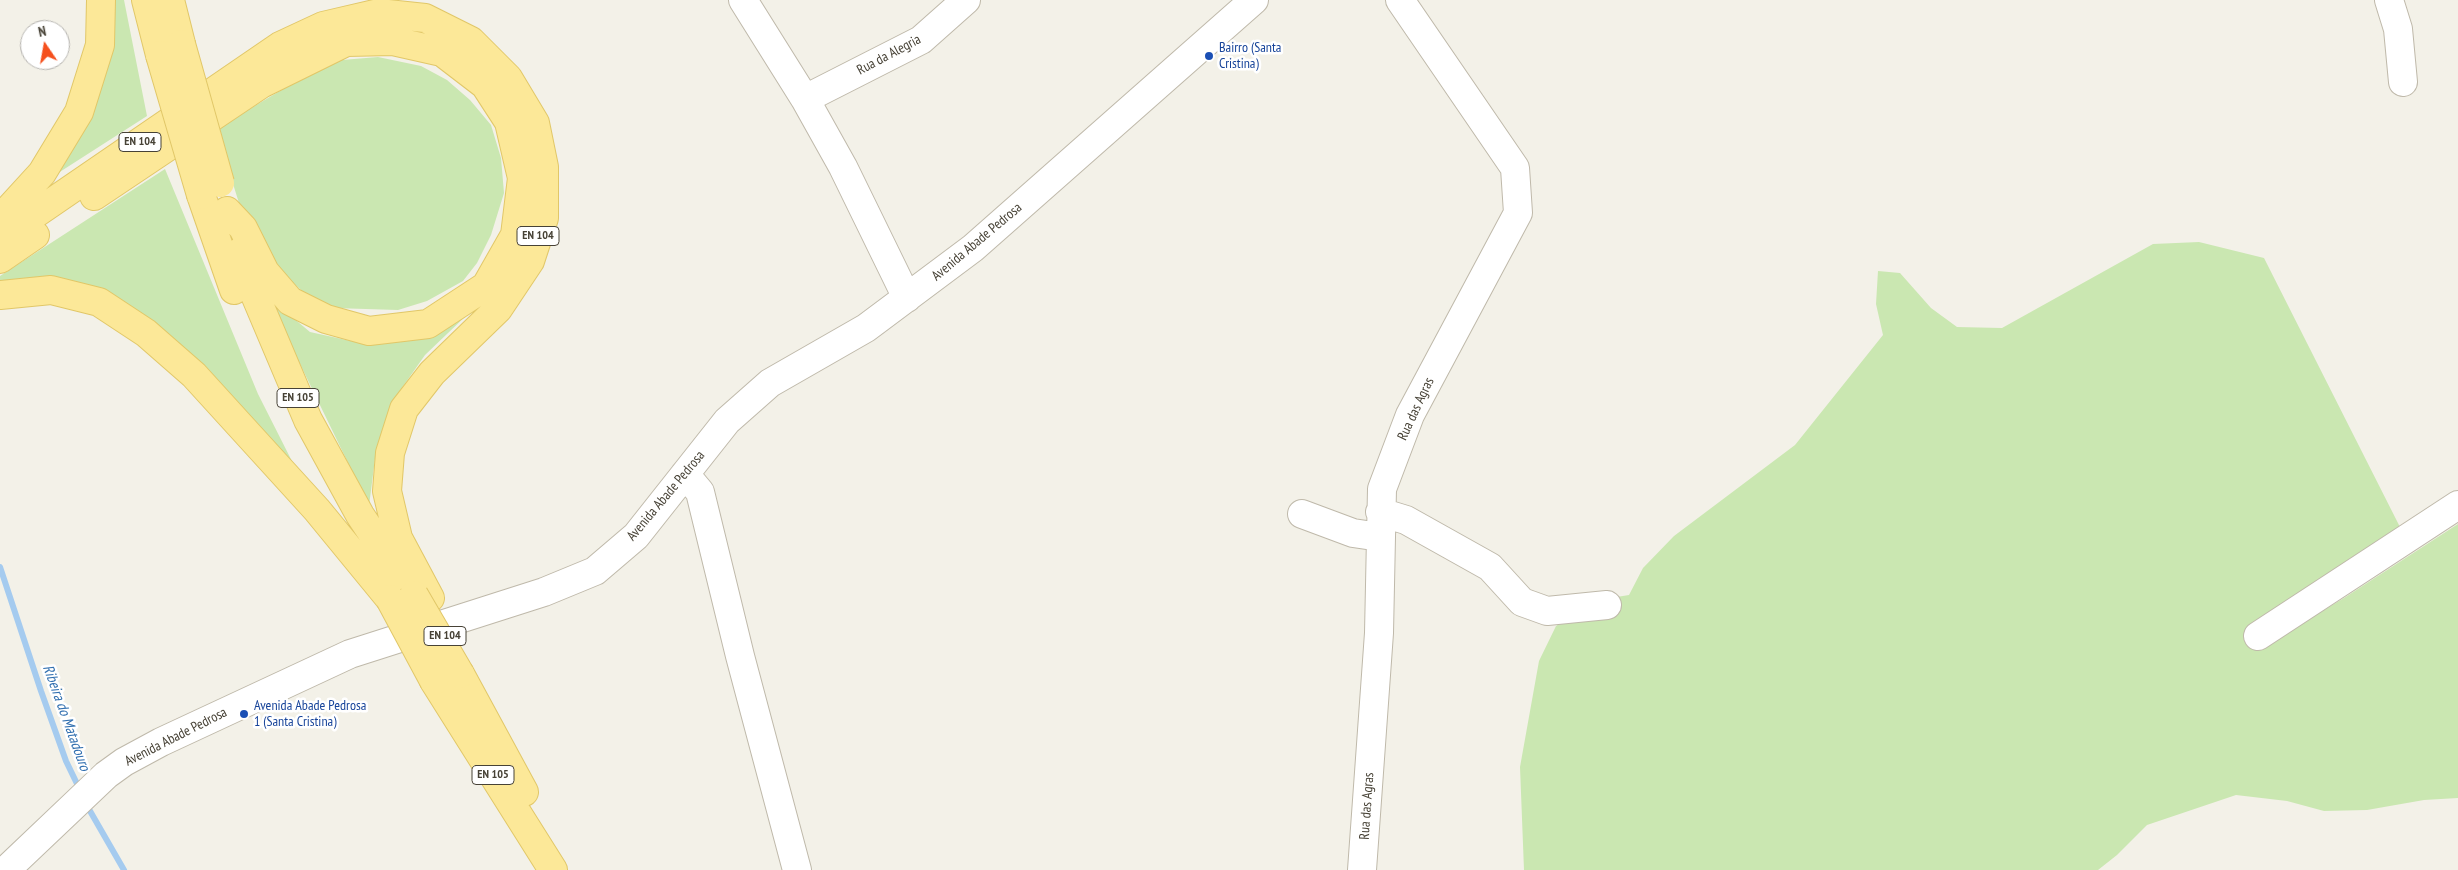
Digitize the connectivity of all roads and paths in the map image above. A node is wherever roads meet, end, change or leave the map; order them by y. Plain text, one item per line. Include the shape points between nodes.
1 (101, 0) edge
2 (146, 0) edge
3 (170, 0) edge
4 (743, 0) edge
5 (966, 0) edge
6 (1254, 0) edge
7 (1400, 0) edge
8 (2389, 0) edge
9 (170, 49) junction
10 (2403, 82) dead end
11 (805, 99) junction
12 (211, 189) junction
13 (227, 210) junction
14 (0, 219) edge
15 (0, 238) edge
16 (0, 259) edge
17 (0, 295) edge
18 (907, 298) junction
19 (685, 474) junction
20 (2458, 505) edge
21 (1302, 514) dead end
22 (1380, 524) junction
23 (411, 597) junction
24 (1607, 605) dead end
25 (2258, 636) dead end
26 (460, 674) joint
27 (6, 870) edge
28 (553, 870) edge
29 (566, 870) edge
30 (797, 870) edge
31 (1362, 870) edge

1 - 14 main road via 100,44 79,112 42,173
2 - 9 main road, EN 105
3 - 9 main road, EN 105
4 - 11 street
5 - 11 street, Rua da Alegria via 921,40
6 - 18 street, Avenida Abade Pedrosa via 973,248
7 - 22 street, Rua das Agras via 1515,168 1518,213 1410,415 1382,489
8 - 10 street via 2398,29
9 - 12 main road, EN 105, bridge
11 - 18 street via 843,167
12 - 13 main road, EN 105
12 - 23 main road, EN 105 via 228,276 294,431 348,522
13 - 16 main road, EN 104 via 243,228 265,272 290,301 326,319 369,331 428,324 486,286 515,235 522,178 509,122 485,85 442,52 393,41 346,42 261,84
13 - 23 main road, EN 105 via 247,276 308,420 360,515
15 - 23 main road, EN 104 via 280,46 323,26 379,13 425,18 471,41 508,78 535,123 544,166 544,218 530,261 498,308 432,373 404,409 390,453 387,491
17 - 23 main road, EN 104 via 51,290 99,302 146,333 194,375 317,510
18 - 19 street, Avenida Abade Pedrosa via 866,328 770,383 728,421
19 - 27 street, Avenida Abade Pedrosa via 636,536 595,571 544,592 350,654 161,742 106,775
19 - 30 street via 700,492
20 - 25 street
21 - 22 street via 1353,533
22 - 24 street via 1406,520 1490,567 1522,602 1547,611
22 - 31 street, Rua das Agras via 1378,633
23 - 26 main road, EN 104, bridge
23 - 28 main road, EN 105, bridge via 434,681
26 - 29 main road, EN 105

